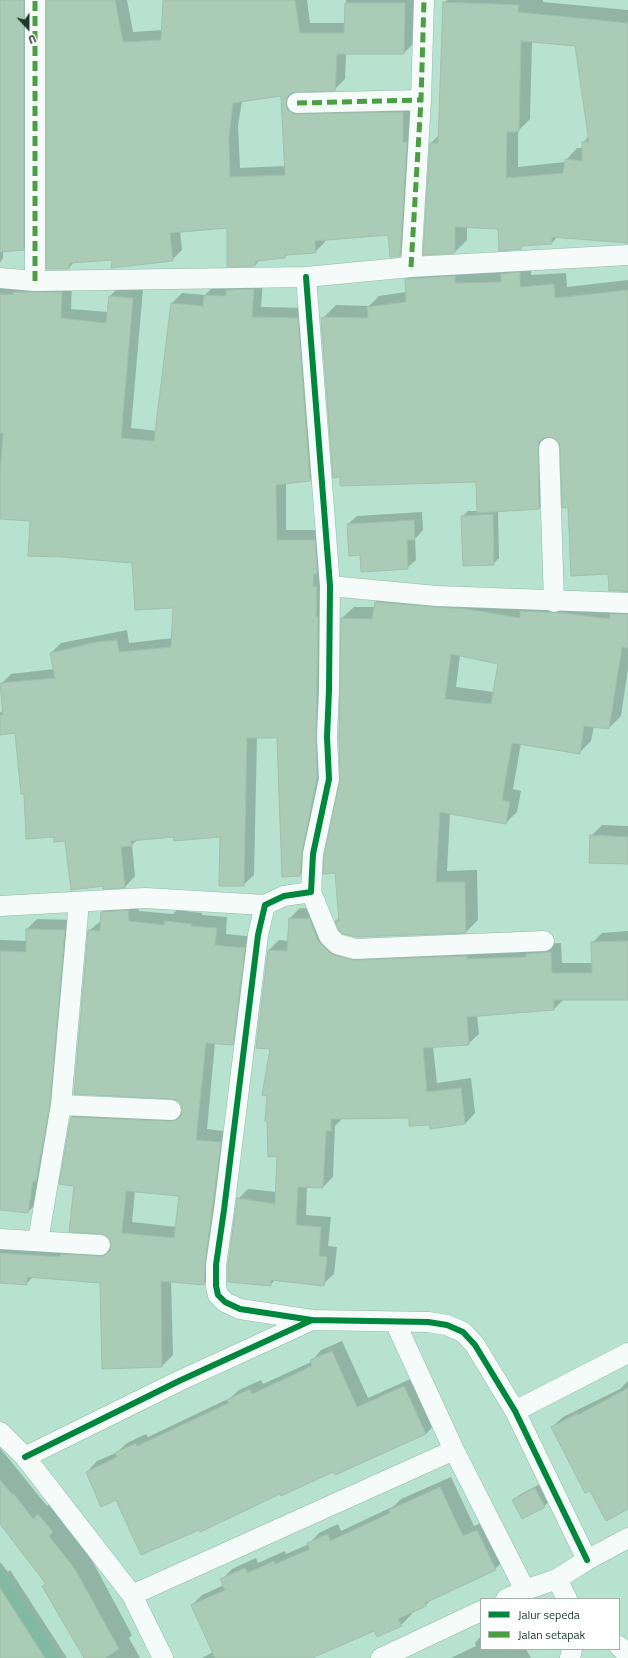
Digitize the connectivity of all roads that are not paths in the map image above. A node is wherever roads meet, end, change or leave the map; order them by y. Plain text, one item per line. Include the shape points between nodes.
1 (35, 0) edge
2 (424, 0) edge
3 (421, 100) junction
4 (297, 103) dead end
5 (628, 255) edge
6 (411, 267) junction
7 (306, 277) junction
8 (0, 278) edge
9 (35, 281) junction
10 (549, 448) dead end
11 (330, 586) junction
12 (554, 602) junction
13 (628, 604) edge
14 (311, 892) junction
15 (79, 902) junction
16 (265, 905) junction
17 (0, 906) edge
18 (544, 941) dead end
19 (61, 1105) junction
20 (171, 1110) dead end
21 (0, 1240) edge
22 (38, 1242) junction
23 (100, 1245) dead end
24 (312, 1320) junction
25 (395, 1322) junction
26 (628, 1353) edge
27 (515, 1411) junction
28 (0, 1432) edge
29 (454, 1450) junction
30 (24, 1457) junction
31 (628, 1538) edge
32 (586, 1560) junction
33 (557, 1580) junction
34 (525, 1590) junction
35 (132, 1595) junction
36 (508, 1598) edge
37 (566, 1598) edge
38 (480, 1611) edge
39 (620, 1647) edge
40 (628, 1655) edge
41 (163, 1658) edge
42 (381, 1658) edge

1 - 9 street
2 - 3 street
3 - 4 street
3 - 6 street
5 - 6 street
6 - 7 street
7 - 9 street
7 - 11 street
8 - 9 street
10 - 12 street
11 - 12 street via 437,596
11 - 14 street via 327,737 329,779 313,854
12 - 13 street
14 - 16 street via 284,896
14 - 18 street via 329,936 338,944 355,949
15 - 16 street via 145,898
15 - 17 street
15 - 19 street
16 - 24 street via 258,935 216,1265 216,1286 218,1295 225,1302 240,1309
19 - 20 street
19 - 22 street
21 - 22 street
22 - 23 street
24 - 25 street
24 - 30 street via 179,1381
25 - 27 street via 428,1322 447,1325 463,1332 476,1345
25 - 29 street
26 - 27 street
27 - 32 street
28 - 30 street
29 - 34 street
29 - 35 street
30 - 35 street
31 - 32 street
32 - 33 street
33 - 34 street
33 - 37 street
34 - 36 street
35 - 41 street
38 - 42 street
39 - 40 street

